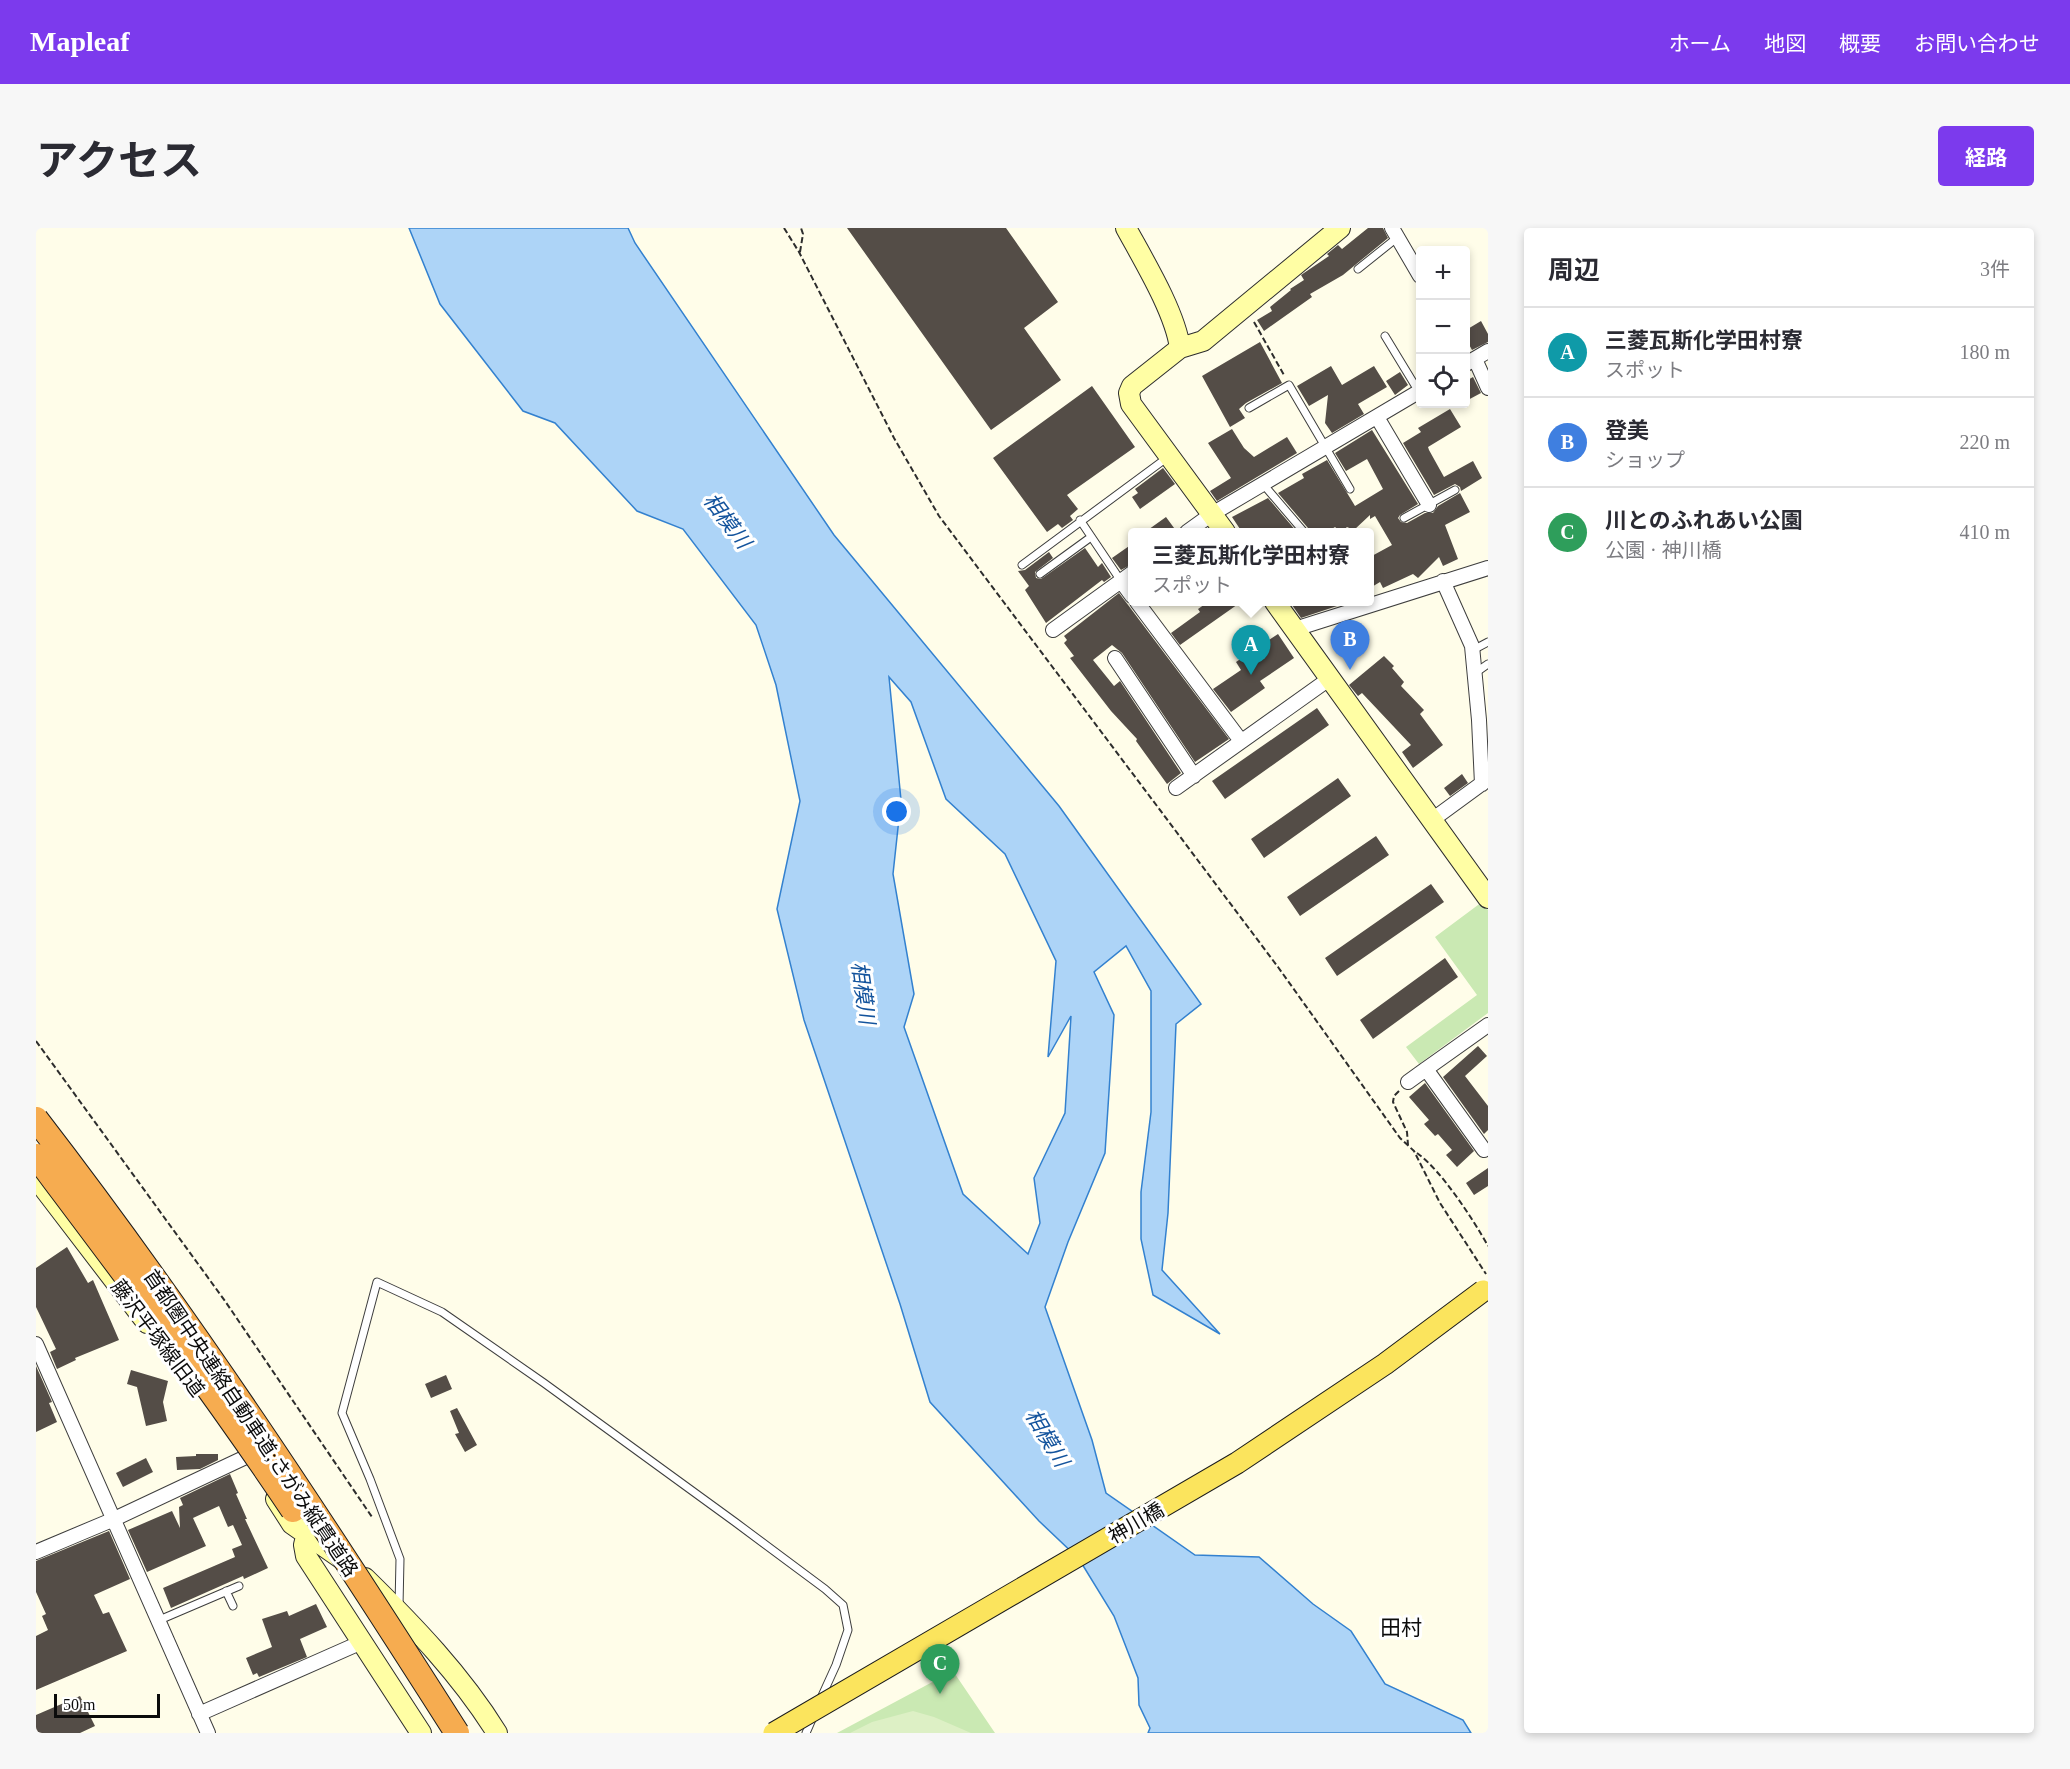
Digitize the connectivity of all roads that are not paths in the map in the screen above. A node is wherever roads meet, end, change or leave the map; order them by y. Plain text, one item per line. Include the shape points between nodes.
1 (1126, 228) edge
2 (1340, 228) edge
3 (1395, 233) edge
4 (1358, 269) dead end
5 (1416, 269) edge
6 (1385, 336) dead end
7 (1180, 348) junction
8 (1488, 351) edge
9 (1470, 359) edge
10 (1470, 361) edge
11 (1416, 385) edge
12 (1488, 388) edge
13 (1416, 393) edge
14 (1249, 408) dead end
15 (1377, 417) junction
16 (1326, 447) junction
17 (1170, 455) junction
18 (1263, 484) junction
19 (1350, 489) dead end
20 (1455, 490) dead end
21 (1429, 505) junction
22 (1212, 514) junction
23 (1404, 518) dead end
24 (1080, 520) junction
25 (1193, 528) edge
26 (1223, 528) edge
27 (1301, 528) edge
28 (1091, 537) junction
29 (1022, 564) dead end
30 (1487, 571) edge
31 (1040, 574) dead end
32 (1127, 577) edge
33 (1443, 581) junction
34 (1374, 603) edge
35 (1140, 606) edge
36 (1278, 606) edge
37 (1366, 606) edge
38 (1295, 629) junction
39 (1053, 630) dead end
40 (1488, 642) edge
41 (1473, 650) junction
42 (1115, 658) dead end
43 (1488, 664) edge
44 (1475, 673) junction
45 (1329, 679) junction
46 (1241, 741) junction
47 (1194, 776) junction
48 (1485, 781) edge
49 (1176, 788) dead end
50 (1432, 820) junction
51 (1488, 898) edge
52 (1488, 1025) edge
53 (1426, 1069) junction
54 (1408, 1082) road end
55 (36, 1119) edge
56 (1484, 1150) dead end
57 (36, 1156) edge
58 (36, 1178) edge
59 (1485, 1283) edge
60 (36, 1344) edge
61 (248, 1456) junction
62 (112, 1520) junction
63 (307, 1533) junction
64 (36, 1552) edge
65 (239, 1586) dead end
66 (226, 1591) junction
67 (233, 1606) dead end
68 (399, 1611) junction
69 (158, 1621) junction
70 (362, 1642) junction
71 (200, 1714) junction
72 (208, 1733) edge
73 (421, 1733) edge
74 (439, 1733) edge
75 (457, 1733) edge
76 (497, 1733) edge
77 (774, 1733) edge
78 (806, 1733) edge

1 - 7 street via 1178,333
2 - 7 street via 1203,341
3 - 4 lane
3 - 5 street
6 - 11 lane
7 - 17 street via 1132,386 1129,393 1131,404
8 - 9 street
10 - 12 street
13 - 15 street
14 - 16 lane via 1289,385
15 - 16 street
15 - 21 street
16 - 18 street
16 - 19 lane
17 - 22 street
17 - 24 lane
18 - 22 street
18 - 27 lane
20 - 21 lane
21 - 23 lane
22 - 25 street
22 - 26 street
24 - 28 lane
24 - 29 lane
28 - 31 lane
28 - 32 lane
30 - 33 street
32 - 39 street
33 - 34 street
33 - 41 street
35 - 46 street
36 - 38 street
37 - 38 street
38 - 45 street
40 - 41 lane
41 - 44 street
42 - 47 street
43 - 44 lane
44 - 48 street
45 - 46 street
45 - 50 street
46 - 47 street
47 - 49 street
48 - 50 street
50 - 51 street
52 - 53 street
53 - 54 street
53 - 56 street
55 - 75 highway, 首都圏中央連絡自動車道;さがみ縦貫道路, bridge via 164,1291 263,1435
57 - 74 highway, 首都圏中央連絡自動車道;さがみ縦貫道路, bridge via 249,1445
58 - 61 street, 藤沢平塚線旧道
59 - 77 main road, 神川橋, bridge via 1386,1364 1237,1463
60 - 62 street
61 - 62 street
61 - 63 street, 藤沢平塚線旧道 via 292,1524
62 - 64 street
62 - 69 street
63 - 68 street, 藤沢平塚線旧道 via 362,1574
63 - 70 street via 306,1556
65 - 66 lane
66 - 67 lane
66 - 69 lane
68 - 76 street, 藤沢平塚線旧道 via 444,1660
68 - 78 lane via 400,1559 342,1413 377,1282 442,1312 725,1515 843,1605 848,1630
69 - 71 street
70 - 71 street
70 - 73 street
71 - 72 street

